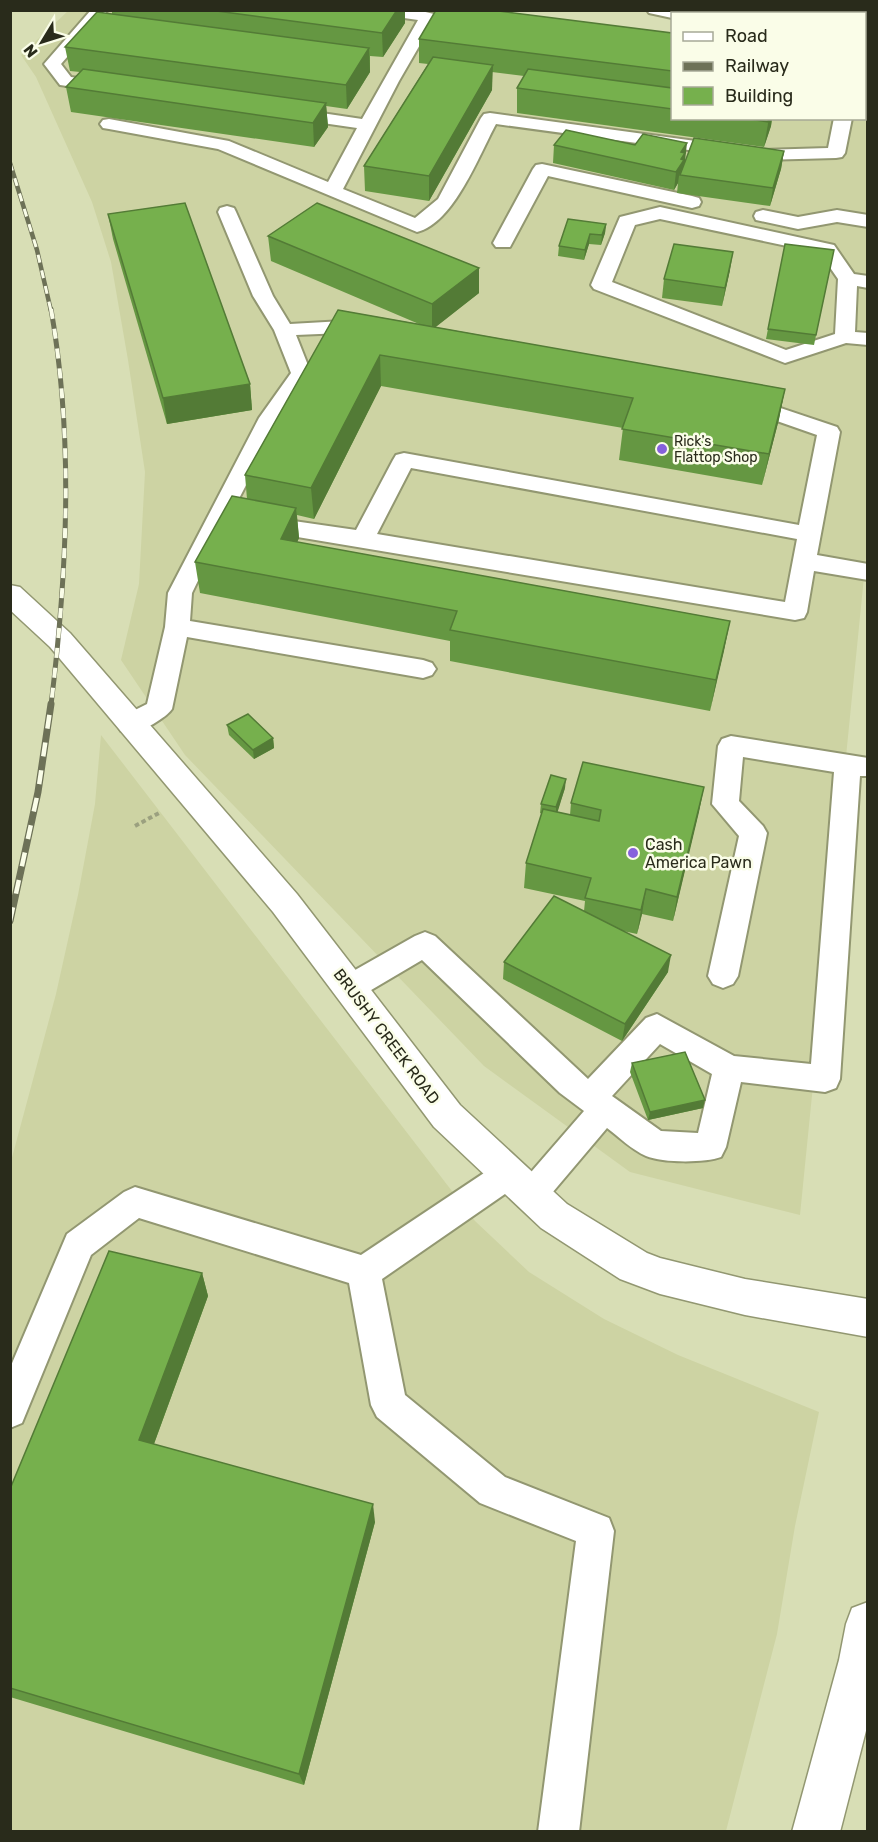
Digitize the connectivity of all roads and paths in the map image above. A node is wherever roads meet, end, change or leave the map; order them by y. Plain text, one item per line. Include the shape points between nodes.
1 (100, 10) edge
2 (383, 10) edge
3 (655, 10) edge
4 (671, 13) edge
5 (124, 89) edge
6 (276, 111) edge
7 (843, 120) edge
8 (109, 124) edge
9 (369, 125) junction
10 (333, 191) junction
11 (227, 212) dead end
12 (867, 221) edge
13 (503, 243) dead end
14 (858, 280) edge
15 (284, 330) junction
16 (390, 336) edge
17 (844, 337) junction
18 (867, 339) edge
19 (718, 396) edge
20 (218, 516) junction
21 (808, 534) junction
22 (363, 538) junction
23 (804, 561) junction
24 (867, 572) edge
25 (10, 594) edge
26 (177, 627) junction
27 (423, 669) dead end
28 (130, 724) junction
29 (858, 766) edge
30 (723, 976) dead end
31 (351, 987) junction
32 (729, 1068) junction
33 (598, 1103) junction
34 (519, 1185) junction
35 (364, 1272) junction
36 (867, 1318) edge
37 (10, 1411) edge
38 (867, 1624) edge
39 (558, 1832) edge
40 (816, 1832) edge

1 - 5 lane via 52,64 66,81
2 - 9 lane via 433,17 400,60
3 - 4 lane
6 - 9 lane
7 - 10 lane via 836,153 762,155 490,118 446,202 417,226
8 - 10 lane via 223,146
9 - 10 lane
11 - 15 lane via 263,296
12 - 13 lane via 837,216 798,223 542,169
14 - 17 lane
14 - 17 lane via 827,249 660,213 627,221 601,285 785,357
15 - 16 lane via 343,327
15 - 20 lane via 301,373 270,418
17 - 18 lane
19 - 21 lane via 753,402 829,432
20 - 22 lane
20 - 26 lane via 180,593
21 - 22 lane via 404,460
21 - 23 lane
22 - 23 lane via 795,612
23 - 24 lane
25 - 28 street, BRUSHY CREEK ROAD via 60,640
26 - 27 lane
26 - 28 lane via 159,709
28 - 31 street, BRUSHY CREEK ROAD via 285,903
29 - 30 lane via 731,746 725,804 753,833
29 - 32 lane via 825,1079
31 - 33 lane via 425,944 571,1084
31 - 34 street, BRUSHY CREEK ROAD via 447,1116
32 - 33 lane via 657,1028
32 - 33 lane via 710,1147 655,1145
33 - 34 lane
34 - 35 lane
34 - 36 street, BRUSHY CREEK ROAD via 554,1216 634,1266 660,1276 745,1298
35 - 37 lane via 135,1202 79,1245
35 - 39 lane via 389,1405 493,1490 596,1531
38 - 40 street

